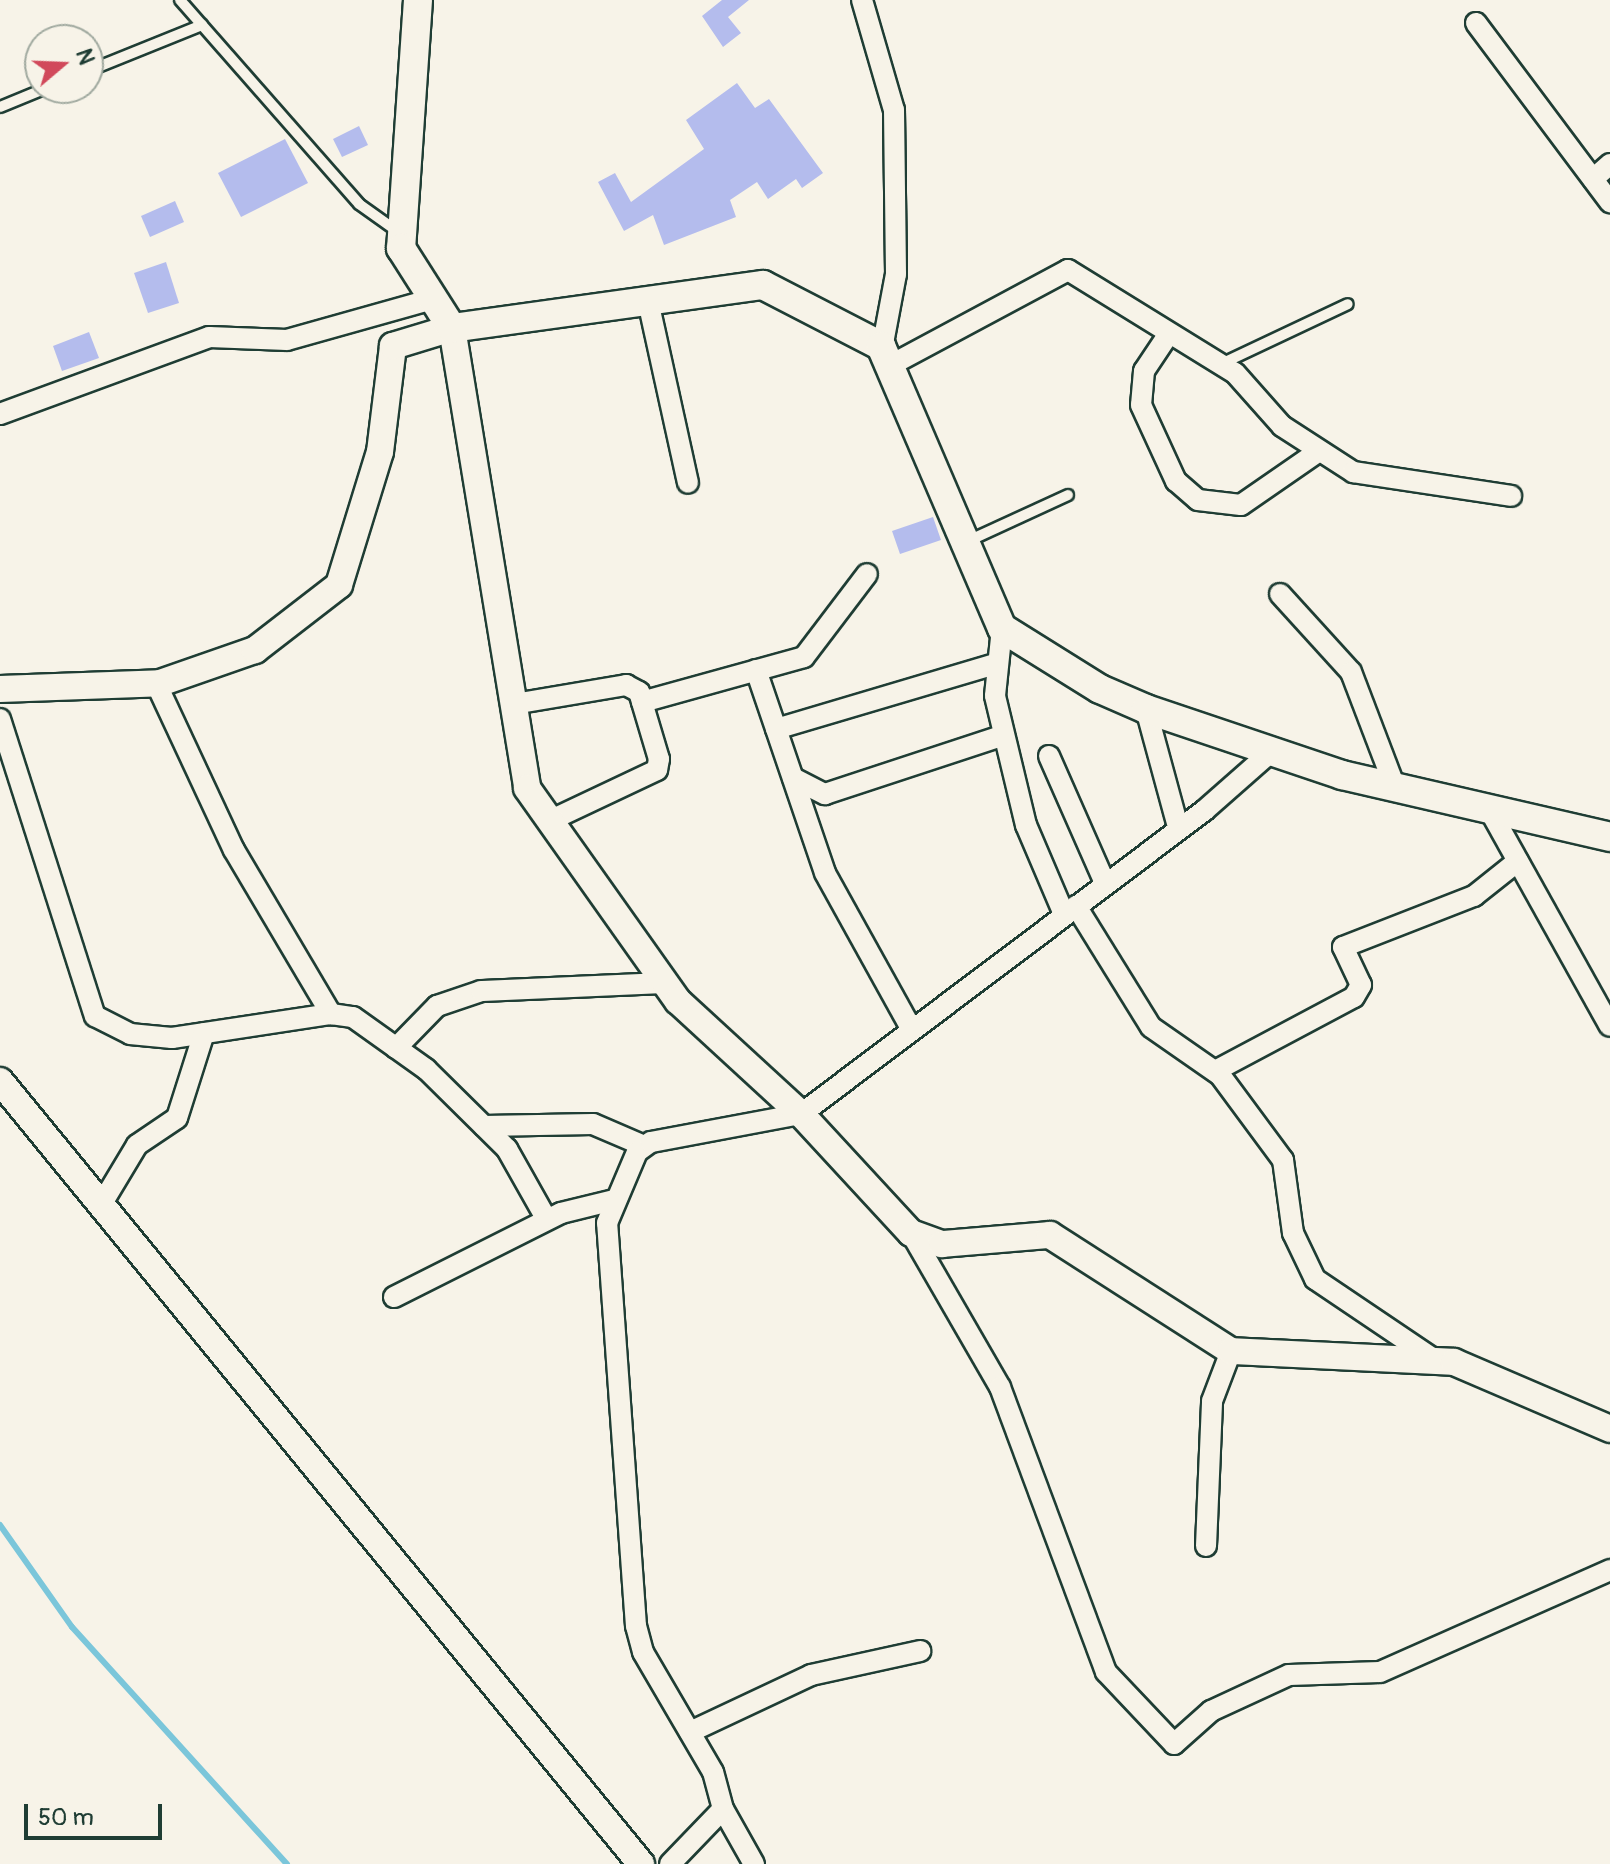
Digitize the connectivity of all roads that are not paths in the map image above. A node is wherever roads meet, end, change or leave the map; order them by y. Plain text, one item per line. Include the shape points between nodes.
1 (180, 0) edge
2 (418, 0) edge
3 (862, 0) edge
4 (1476, 23) dead end
5 (202, 25) junction
6 (104, 65) edge
7 (24, 97) edge
8 (0, 107) edge
9 (1610, 164) edge
10 (1593, 179) junction
11 (1610, 202) edge
12 (402, 235) junction
13 (433, 299) junction
14 (648, 301) junction
15 (1348, 304) dead end
16 (452, 328) junction
17 (1168, 335) junction
18 (886, 358) junction
19 (1221, 364) junction
20 (0, 414) edge
21 (1319, 451) junction
22 (688, 483) dead end
23 (1068, 495) dead end
24 (1511, 496) dead end
25 (965, 542) junction
26 (867, 574) dead end
27 (1280, 594) dead end
28 (1002, 628) junction
29 (996, 664) junction
30 (756, 670) junction
31 (156, 683) junction
32 (0, 689) edge
33 (642, 702) junction
34 (514, 704) junction
35 (1146, 709) junction
36 (0, 719) edge
37 (776, 729) junction
38 (1004, 735) junction
39 (1272, 751) junction
40 (1049, 756) dead end
41 (793, 778) junction
42 (1395, 787) junction
43 (1489, 809) junction
44 (551, 820) junction
45 (1178, 827) junction
46 (1610, 837) edge
47 (1518, 861) junction
48 (1105, 883) junction
49 (1070, 910) junction
50 (665, 983) junction
51 (331, 1014) junction
52 (1610, 1026) edge
53 (912, 1030) junction
54 (204, 1033) junction
55 (396, 1048) junction
56 (1215, 1071) junction
57 (0, 1081) edge
58 (801, 1114) junction
59 (484, 1126) junction
60 (642, 1145) junction
61 (614, 1200) junction
62 (101, 1205) junction
63 (547, 1220) junction
64 (911, 1233) junction
65 (394, 1297) dead end
66 (1231, 1351) junction
67 (1438, 1362) junction
68 (1610, 1429) edge
69 (1206, 1546) dead end
70 (1610, 1570) edge
71 (920, 1651) dead end
72 (690, 1732) junction
73 (723, 1809) junction
74 (641, 1864) edge
75 (670, 1864) edge
76 (754, 1864) edge

1 - 5 lane
2 - 12 main road
3 - 18 street via 894,110 896,274
4 - 10 street
5 - 6 lane
5 - 12 lane via 359,204
7 - 8 lane
9 - 10 street
10 - 11 street
12 - 13 main road via 401,248
13 - 16 main road
13 - 20 street via 287,340 209,337
14 - 16 main road
14 - 18 main road via 763,285
14 - 22 street
15 - 19 lane
16 - 31 street via 393,346 380,452 339,585 255,650
16 - 34 street
17 - 18 street via 1068,270
17 - 19 street
17 - 21 street via 1144,371 1141,405 1176,481 1198,500 1241,505
18 - 25 main road
19 - 21 street via 1277,422
21 - 24 street via 1368,478
23 - 25 lane
25 - 28 main road
26 - 30 street via 812,651
27 - 42 street via 1351,672
28 - 29 street
28 - 35 main road via 1100,689
29 - 37 street
29 - 38 street via 995,696
30 - 33 street
30 - 37 street
31 - 32 street
31 - 51 street via 234,850
33 - 34 street via 636,687 626,685
33 - 44 street via 659,759 657,770
34 - 44 street via 527,788
35 - 39 main road
35 - 45 street
36 - 54 street via 95,1016 130,1034
37 - 41 street
38 - 41 street via 825,794
38 - 49 street via 1026,825
39 - 42 main road
39 - 45 street
40 - 48 street
41 - 53 street via 825,873
42 - 43 main road
43 - 46 main road
43 - 47 street
44 - 50 street
45 - 48 street
47 - 52 street
47 - 56 street via 1474,896 1343,947 1361,985 1354,997
48 - 49 street
49 - 53 street
49 - 56 street via 1151,1027
50 - 55 street via 481,991 437,1006
50 - 58 street
51 - 54 street
51 - 55 street via 353,1017
53 - 58 street
54 - 62 street via 177,1118 137,1145
55 - 59 street
56 - 67 street via 1288,1169 1293,1233 1315,1279
57 - 62 street
58 - 60 street
58 - 64 street
59 - 60 street via 593,1124
59 - 63 street via 512,1156
60 - 61 street
61 - 63 street
61 - 72 street via 607,1223 636,1626 643,1652
62 - 74 street
63 - 65 street
64 - 66 street via 942,1244 1050,1235
64 - 70 street via 1000,1387 1106,1672 1174,1744 1211,1711 1289,1675 1380,1672
66 - 67 street
66 - 69 street via 1212,1401
67 - 68 street via 1454,1362
71 - 72 street via 811,1675
72 - 73 street via 713,1772
73 - 75 street
73 - 76 street

